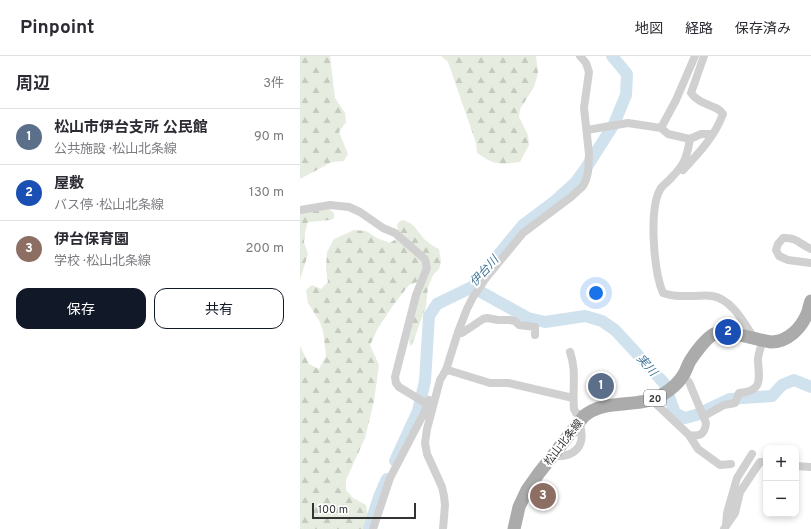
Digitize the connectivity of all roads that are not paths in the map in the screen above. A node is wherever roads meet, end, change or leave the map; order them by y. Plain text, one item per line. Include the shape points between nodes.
1 (580, 56) edge
2 (695, 56) edge
3 (704, 56) edge
4 (661, 128) junction
5 (587, 130) junction
6 (712, 134) junction
7 (690, 139) junction
8 (673, 177) junction
9 (300, 210) edge
10 (811, 249) edge
11 (811, 263) edge
12 (811, 301) edge
13 (458, 332) junction
14 (535, 335) dead end
15 (759, 340) junction
16 (570, 352) dead end
17 (446, 370) junction
18 (683, 376) junction
19 (573, 398) junction
20 (652, 400) junction
21 (425, 403) junction
22 (702, 413) junction
23 (581, 419) junction
24 (689, 435) junction
25 (752, 454) dead end
26 (763, 462) edge
27 (731, 464) dead end
28 (799, 466) edge
29 (811, 467) edge
30 (725, 527) edge
31 (373, 529) edge
32 (443, 529) edge
33 (514, 529) edge

1 - 5 street via 589,72 584,108
2 - 4 street
3 - 6 street via 691,93 702,103 722,112 719,125
4 - 5 street via 628,123
4 - 7 street via 668,134
5 - 13 street via 588,172 583,186 516,242 473,297
6 - 7 street via 701,134
6 - 8 street via 706,145 679,175
7 - 8 street via 687,156
8 - 15 street via 661,187 654,216 657,274 663,293 678,297 712,296 722,299 732,307
9 - 21 street via 330,205 349,207 395,233 425,259 427,268 416,295 395,377 399,387
10 - 11 street via 790,237 783,238 776,250 779,256 788,260
12 - 15 main road, 松山北条線 / 20 via 802,323 786,339 777,342
13 - 14 street via 462,334 487,318 510,320 519,325 535,327
13 - 17 street
15 - 18 main road, 松山北条線 / 20 via 723,332 714,334 696,351
15 - 22 street via 760,373 756,388 750,392 739,393 735,403
16 - 19 street via 574,374
17 - 19 street via 490,383 508,383
17 - 21 street via 437,378
17 - 32 street via 440,380 425,443 444,496
18 - 20 main road, 松山北条線 / 20 via 673,388
18 - 22 street via 689,382
19 - 23 street via 574,408
20 - 23 main road, 松山北条線 / 20 via 598,407
20 - 24 street
21 - 31 street via 424,413 390,478
22 - 24 street via 706,429 700,436
23 - 33 main road, 松山北条線 / 20 via 527,490 519,507
24 - 27 street via 698,449 720,465
25 - 30 street via 737,478
26 - 30 street via 760,462 740,492 735,513
28 - 29 street

